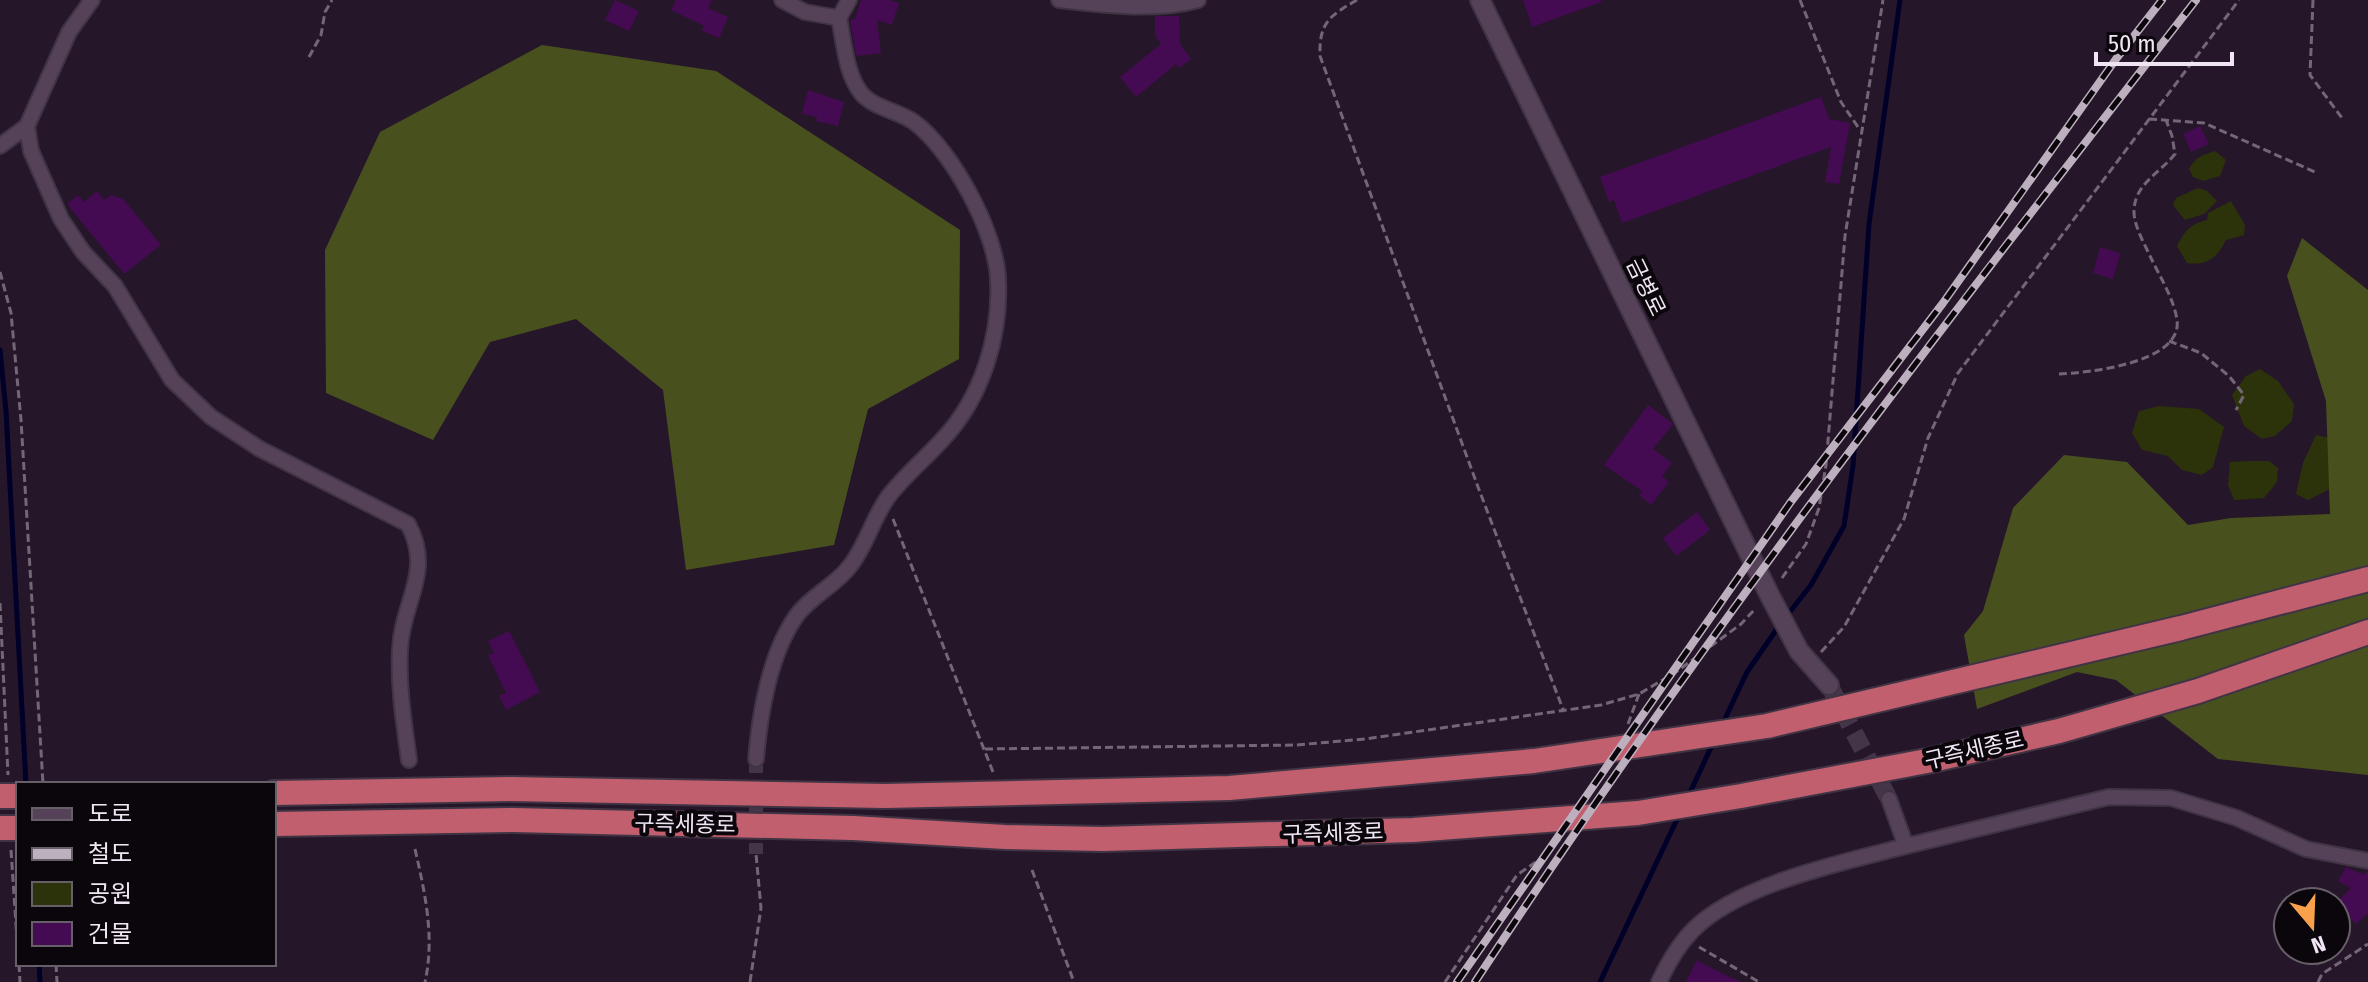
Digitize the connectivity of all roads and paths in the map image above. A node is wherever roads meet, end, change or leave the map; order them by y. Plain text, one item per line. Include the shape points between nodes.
1 (92, 0) edge
2 (332, 0) edge
3 (782, 0) edge
4 (849, 0) edge
5 (1059, 0) edge
6 (1198, 0) edge
7 (1357, 0) edge
8 (1800, 0) edge
9 (1883, 0) edge
10 (2239, 0) edge
11 (2313, 0) edge
12 (1478, 2) edge
13 (839, 18) junction
14 (309, 57) dead end
15 (2342, 118) dead end
16 (2149, 119) junction
17 (2166, 120) junction
18 (27, 126) junction
19 (1860, 130) junction
20 (0, 146) edge
21 (2315, 172) dead end
22 (0, 272) edge
23 (2169, 341) junction
24 (2059, 374) dead end
25 (2236, 410) dead end
26 (885, 500) junction
27 (2368, 579) edge
28 (1769, 594) junction
29 (2368, 632) edge
30 (1804, 657) junction
31 (1829, 685) tunnel mouth
32 (1639, 694) junction
33 (1564, 712) junction
34 (1628, 725) dead end
35 (985, 749) junction
36 (756, 759) tunnel mouth
37 (409, 760) dead end
38 (994, 774) dead end
39 (43, 782) edge
40 (276, 793) edge
41 (1889, 799) tunnel mouth
42 (276, 824) edge
43 (1565, 833) dead end
44 (1906, 846) junction
45 (415, 849) dead end
46 (756, 854) tunnel mouth
47 (2368, 861) edge
48 (1032, 870) dead end
49 (1684, 940) junction
50 (2368, 944) edge
51 (425, 982) edge
52 (750, 982) edge
53 (1074, 982) edge
54 (1445, 982) edge
55 (1659, 982) edge
56 (1759, 982) edge
57 (2318, 982) edge

1 - 18 street via 69,32
2 - 14 path
3 - 13 street via 805,12
4 - 13 street
5 - 6 street via 1131,6
7 - 33 path via 1328,18 1319,36 1320,56
8 - 19 path via 1841,102
9 - 19 path
10 - 16 path
11 - 15 path via 2310,75
12 - 28 street, 금병로
13 - 26 street via 853,80 863,95 914,122 944,153 990,235 998,278 994,342 963,414
16 - 17 path
16 - 30 path via 1958,373 1928,438 1904,519 1844,627
17 - 21 path via 2204,123
17 - 23 path via 2175,154 2143,183 2133,215 2178,322
18 - 20 street
18 - 37 street via 31,151 61,219 115,286 172,380 211,417 260,449 408,524 418,543 420,566 400,646
19 - 28 path via 1819,508 1806,544
22 - 39 path via 11,313 21,420
23 - 24 path via 2162,350 2139,359 2087,373
23 - 25 path via 2201,353 2229,376 2244,395
26 - 35 path
26 - 36 street via 851,566 797,615 779,651 761,710
27 - 40 highway, 구즉세종로 via 1767,726 1534,761 1229,788 885,796 510,789
28 - 30 street, 금병로
28 - 32 path via 1741,624
29 - 42 highway, 구즉세종로 via 2198,691 2059,731 1932,760 1638,813 1413,830 1103,839 528,820
30 - 31 street
32 - 33 path
32 - 34 path
33 - 35 path via 1296,745
35 - 38 path
41 - 44 street
43 - 54 path via 1517,875
44 - 47 street via 2109,797 2171,798 2237,818 2306,849
44 - 49 street via 1810,871 1740,898
45 - 51 path via 427,904 430,962
46 - 52 path via 761,908
48 - 53 path
49 - 55 street
49 - 56 path
50 - 57 path

